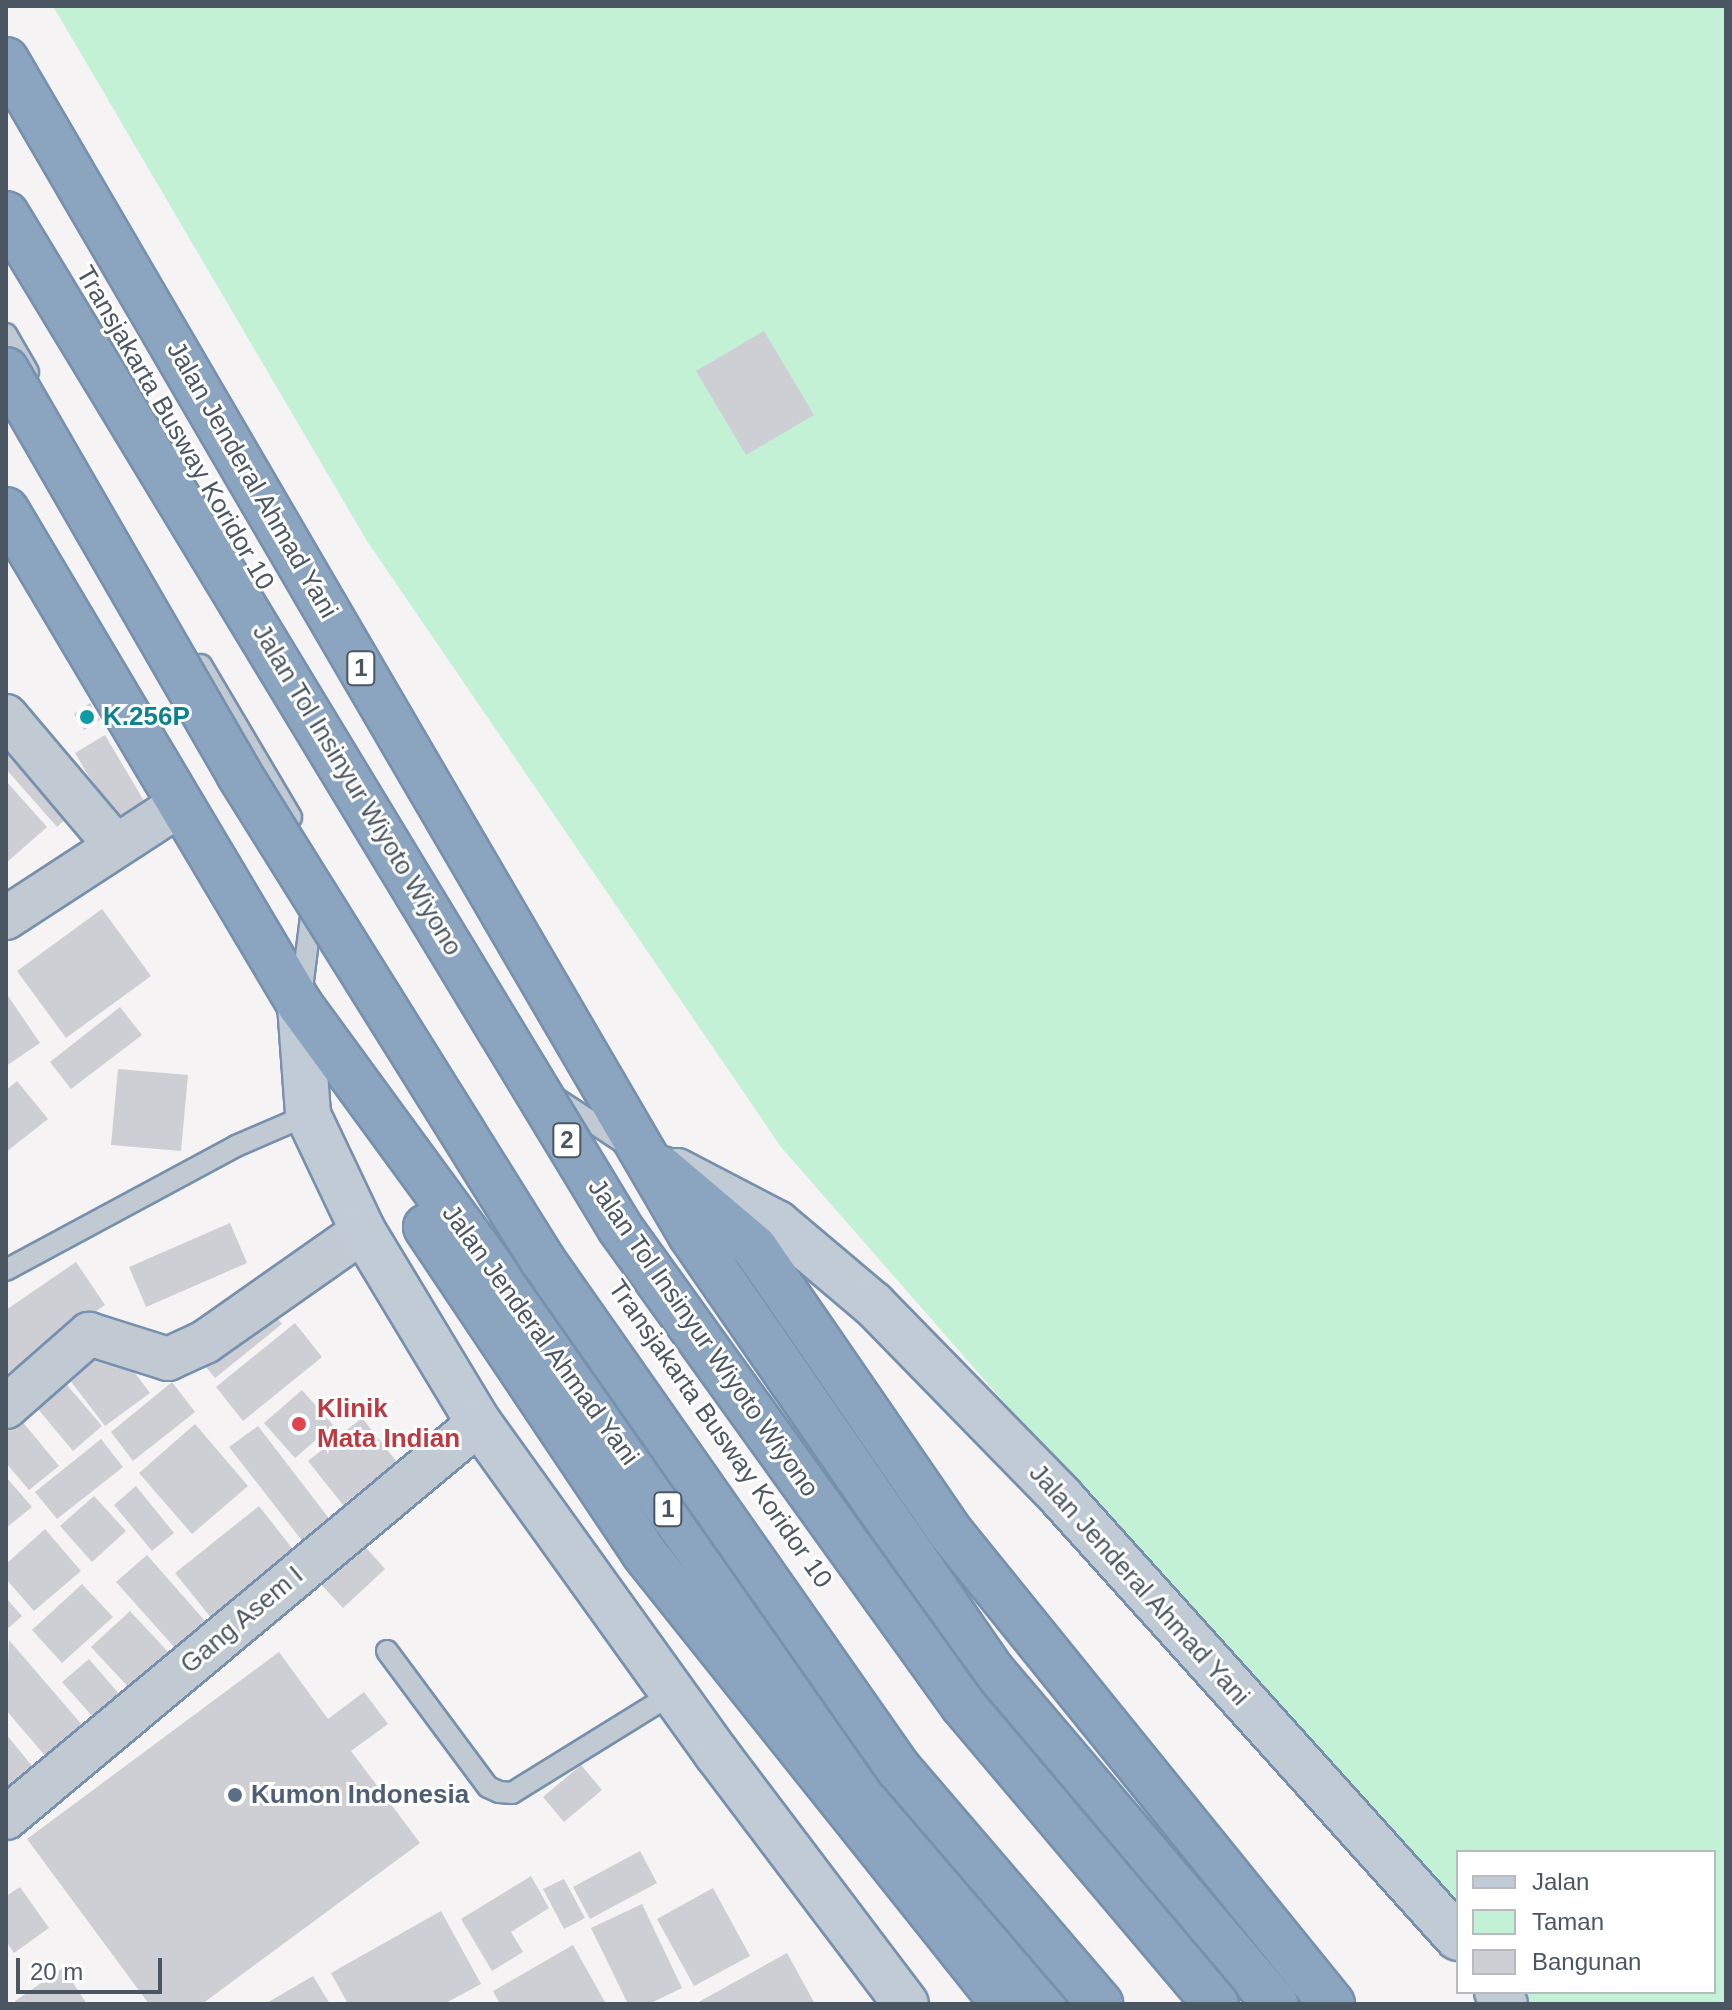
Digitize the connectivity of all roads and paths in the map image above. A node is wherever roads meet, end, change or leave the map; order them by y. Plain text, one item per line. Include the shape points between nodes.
1 (6, 60) edge
2 (6, 188) edge
3 (6, 214) edge
4 (6, 334) edge
5 (6, 370) edge
6 (6, 510) edge
7 (6, 716) edge
8 (178, 806) junction
9 (114, 844) junction
10 (317, 862) junction
11 (6, 918) edge
12 (300, 1005) junction
13 (516, 1067) junction
14 (308, 1115) junction
15 (639, 1152) junction
16 (363, 1231) junction
17 (6, 1270) edge
18 (6, 1407) edge
19 (479, 1423) junction
20 (387, 1651) dead end
21 (673, 1693) junction
22 (6, 1818) edge
23 (1456, 1936) edge
24 (906, 2004) edge
25 (1004, 2004) edge
26 (1047, 2004) edge
27 (1100, 2004) edge
28 (1123, 2004) edge
29 (1207, 2004) edge
30 (1216, 2004) edge
31 (1275, 2004) edge
32 (1332, 2004) edge

1 - 15 highway, Jalan Jenderal Ahmad Yani / 1
2 - 13 lane, Transjakarta Busway Koridor 10
3 - 30 highway, Jalan Tol Insinyur Wiyoto Wiyono / 2, bridge via 620,1228 963,1705
4 - 10 lane, Transjakarta Busway Koridor 10
5 - 27 highway, bridge via 239,774 543,1261 898,1768
6 - 8 highway, Jalan Jenderal Ahmad Yani / 1
7 - 9 street
8 - 9 street
8 - 12 highway, Jalan Jenderal Ahmad Yani / 1
9 - 11 street
10 - 12 lane
10 - 28 lane, Transjakarta Busway Koridor 10 via 561,1251 914,1759
12 - 14 main road, Jalan Jenderal Ahmad Yani / 1
12 - 25 highway via 379,1157 644,1553
12 - 26 highway, Jalan Jenderal Ahmad Yani / 1 via 927,1863
13 - 15 lane, Transjakarta Busway Koridor 10 via 578,1116
13 - 29 lane, Transjakarta Busway Koridor 10 via 644,1269 947,1697
14 - 16 main road, Jalan Jenderal Ahmad Yani / 1
14 - 17 lane via 236,1146
15 - 23 main road, Jalan Jenderal Ahmad Yani via 777,1223 873,1304 1062,1498
15 - 31 highway, Jalan Jenderal Ahmad Yani / 1 via 992,1671
15 - 32 highway via 755,1248 951,1533
16 - 18 street via 205,1342 168,1359 89,1334
16 - 19 main road, Jalan Jenderal Ahmad Yani / 1
19 - 21 main road, Jalan Jenderal Ahmad Yani / 1
19 - 22 street, Gang Asem I
20 - 21 lane via 488,1787 499,1792 512,1793
21 - 24 main road, Jalan Jenderal Ahmad Yani / 1

